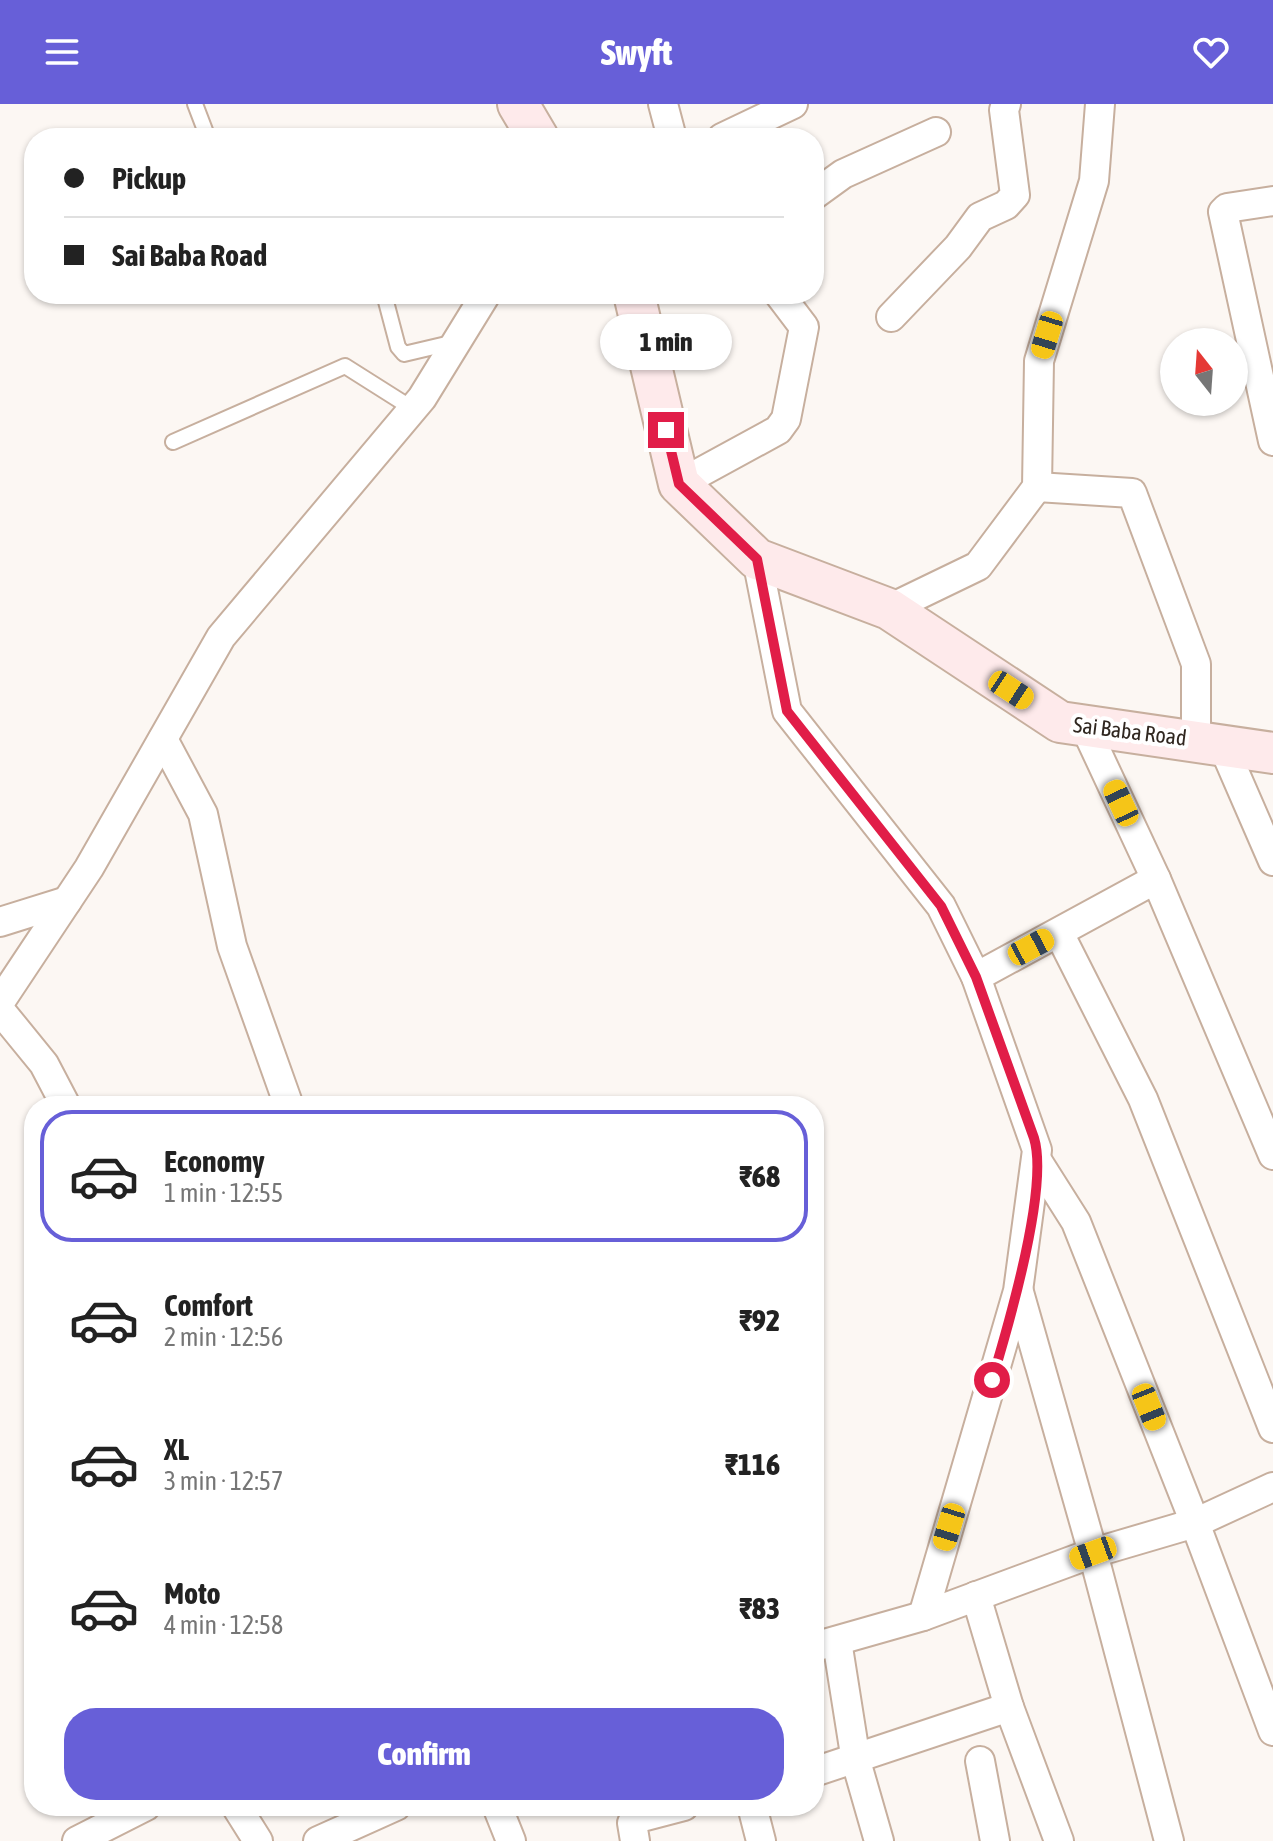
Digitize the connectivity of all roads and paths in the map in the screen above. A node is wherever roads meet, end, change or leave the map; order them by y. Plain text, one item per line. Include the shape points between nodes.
1 (195, 104) edge
2 (518, 104) edge
3 (663, 104) edge
4 (793, 104) edge
5 (1006, 104) edge
6 (1100, 104) edge
7 (760, 110) edge
8 (204, 128) edge
9 (532, 128) edge
10 (669, 128) edge
11 (736, 128) edge
12 (936, 132) dead end
13 (824, 188) edge
14 (1273, 201) edge
15 (387, 304) edge
16 (480, 304) edge
17 (636, 304) edge
18 (787, 304) edge
19 (891, 317) dead end
20 (456, 342) junction
21 (413, 409) junction
22 (1273, 441) edge
23 (173, 442) dead end
24 (679, 484) junction
25 (1037, 487) junction
26 (757, 559) junction
27 (889, 609) junction
28 (1085, 727) junction
29 (163, 739) junction
30 (1210, 743) junction
31 (1273, 753) edge
32 (1273, 861) edge
33 (1156, 879) junction
34 (67, 901) junction
35 (0, 922) edge
36 (1059, 933) junction
37 (976, 977) junction
38 (0, 1002) edge
39 (0, 1010) edge
40 (61, 1096) edge
41 (285, 1096) edge
42 (1273, 1155) edge
43 (1038, 1162) junction
44 (1018, 1291) junction
45 (1273, 1428) edge
46 (1273, 1487) edge
47 (1195, 1523) junction
48 (1093, 1553) junction
49 (976, 1596) junction
50 (923, 1616) junction
51 (825, 1644) edge
52 (1009, 1707) junction
53 (1273, 1731) edge
54 (856, 1761) junction
55 (980, 1761) dead end
56 (824, 1769) edge
57 (126, 1816) edge
58 (242, 1816) edge
59 (366, 1816) edge
60 (501, 1816) edge
61 (646, 1816) edge
62 (755, 1816) edge
63 (77, 1841) edge
64 (258, 1841) edge
65 (318, 1841) edge
66 (511, 1841) edge
67 (635, 1841) edge
68 (761, 1841) edge
69 (879, 1841) edge
70 (995, 1841) edge
71 (1059, 1841) edge
72 (1169, 1841) edge

1 - 8 lane
2 - 9 street
3 - 10 street
4 - 7 street
5 - 19 street via 1015,195 980,217
6 - 25 street via 1089,201 1039,361
7 - 11 street
12 - 13 street
14 - 22 street via 1223,212
15 - 20 lane via 404,354
16 - 20 street
17 - 24 street
18 - 24 street via 804,327 786,419 768,437
20 - 21 street
21 - 23 lane via 345,366
21 - 29 street via 221,637
24 - 26 street, Sai Baba Road
25 - 27 street via 978,566
25 - 30 street via 1132,493 1196,664
26 - 27 street, Sai Baba Road
26 - 37 street via 787,711 935,897
27 - 28 street, Sai Baba Road via 1060,722
28 - 30 street, Sai Baba Road
28 - 33 street
29 - 34 street
29 - 41 street via 203,814 236,961
30 - 31 street, Sai Baba Road
30 - 32 street
33 - 36 street
33 - 42 street
34 - 35 street
34 - 38 street
36 - 37 street
36 - 45 street via 1143,1099
37 - 43 street
39 - 40 street via 44,1064
43 - 44 street
43 - 47 street via 1076,1222
44 - 48 street
44 - 50 street
46 - 47 street
47 - 48 street
47 - 53 street
48 - 49 street
48 - 72 street
49 - 50 street
49 - 52 street
50 - 51 street
51 - 54 street
52 - 54 street
52 - 71 street
54 - 56 street
54 - 69 street
55 - 70 street
57 - 63 street
58 - 64 street
59 - 65 street
60 - 66 street
61 - 67 street via 632,1823
62 - 68 street

